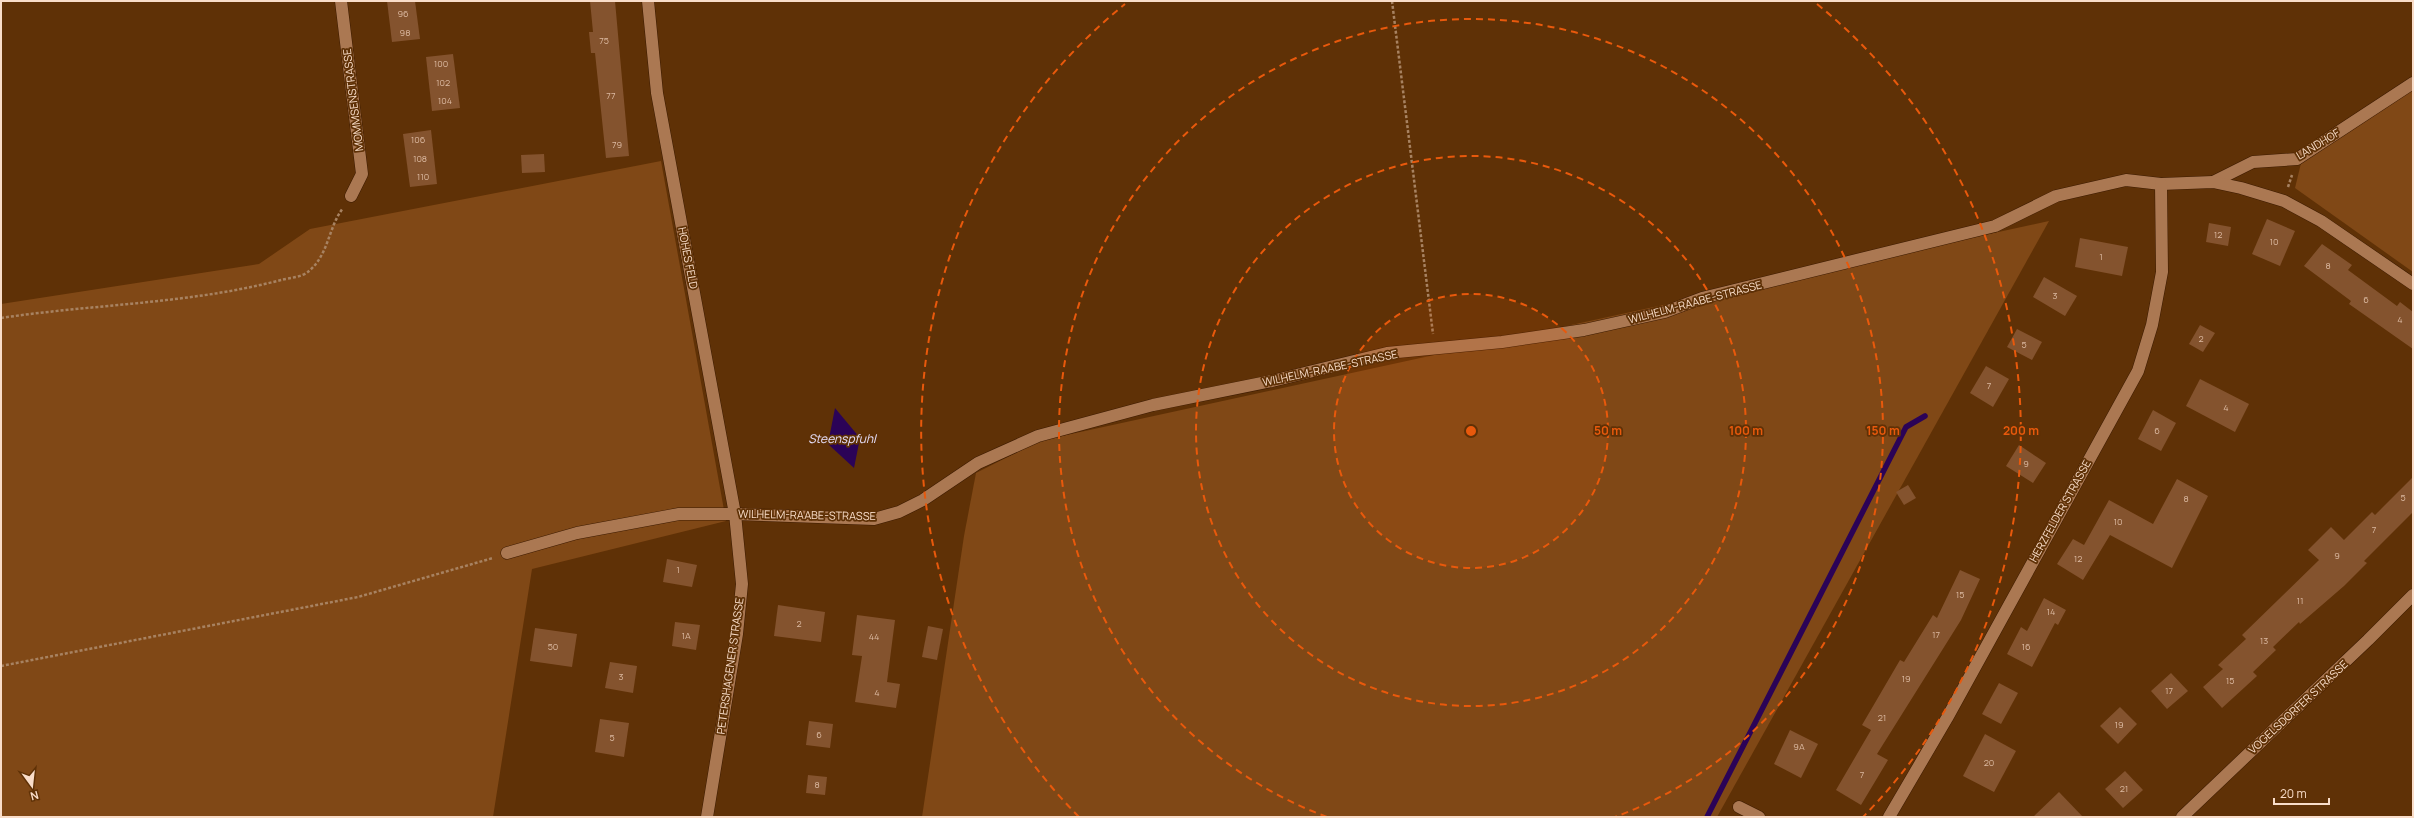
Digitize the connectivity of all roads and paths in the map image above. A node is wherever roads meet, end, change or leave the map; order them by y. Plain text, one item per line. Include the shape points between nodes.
1 (341, 1) edge
2 (648, 1) edge
3 (1392, 1) edge
4 (2413, 83) edge
5 (2297, 159) junction
6 (2213, 182) junction
7 (2162, 184) junction
8 (351, 196) joint
9 (2284, 201) junction
10 (2413, 284) edge
11 (1, 318) edge
12 (1435, 349) junction
13 (735, 514) junction
14 (507, 553) joint
15 (2413, 595) edge
16 (1, 666) edge
17 (1739, 807) dead end
18 (707, 817) edge
19 (1759, 817) edge
20 (1890, 817) edge
21 (2182, 817) edge

1 - 8 street, MOMMSENSTRASSE via 362,174
2 - 13 street, HOHES FELD via 657,93
3 - 12 path
4 - 5 street, LANDHOF
5 - 6 street, LANDHOF via 2253,162
5 - 9 path
6 - 7 street, WILHELM-RAABE-STRASSE
6 - 9 street
7 - 12 street, WILHELM-RAABE-STRASSE via 2126,180 2056,196 1995,226 1702,298 1665,312 1584,330
7 - 20 street, HERZFELDER STRASSE via 2162,272 2152,325 2138,371
8 - 11 path via 336,218 323,257 308,273 256,286 158,302 56,310
9 - 10 street via 2321,221
12 - 13 street, WILHELM-RAABE-STRASSE via 1387,353 1272,381 1153,405 1038,436 978,463 923,500 900,512 874,519
13 - 14 street, WILHELM-RAABE-STRASSE via 679,514 650,518 577,533
13 - 18 street, PETERSHAGENER STRASSE via 742,584 737,634
14 - 16 path via 358,597
15 - 21 street, VOGELSDORFER STRASSE
17 - 19 street

